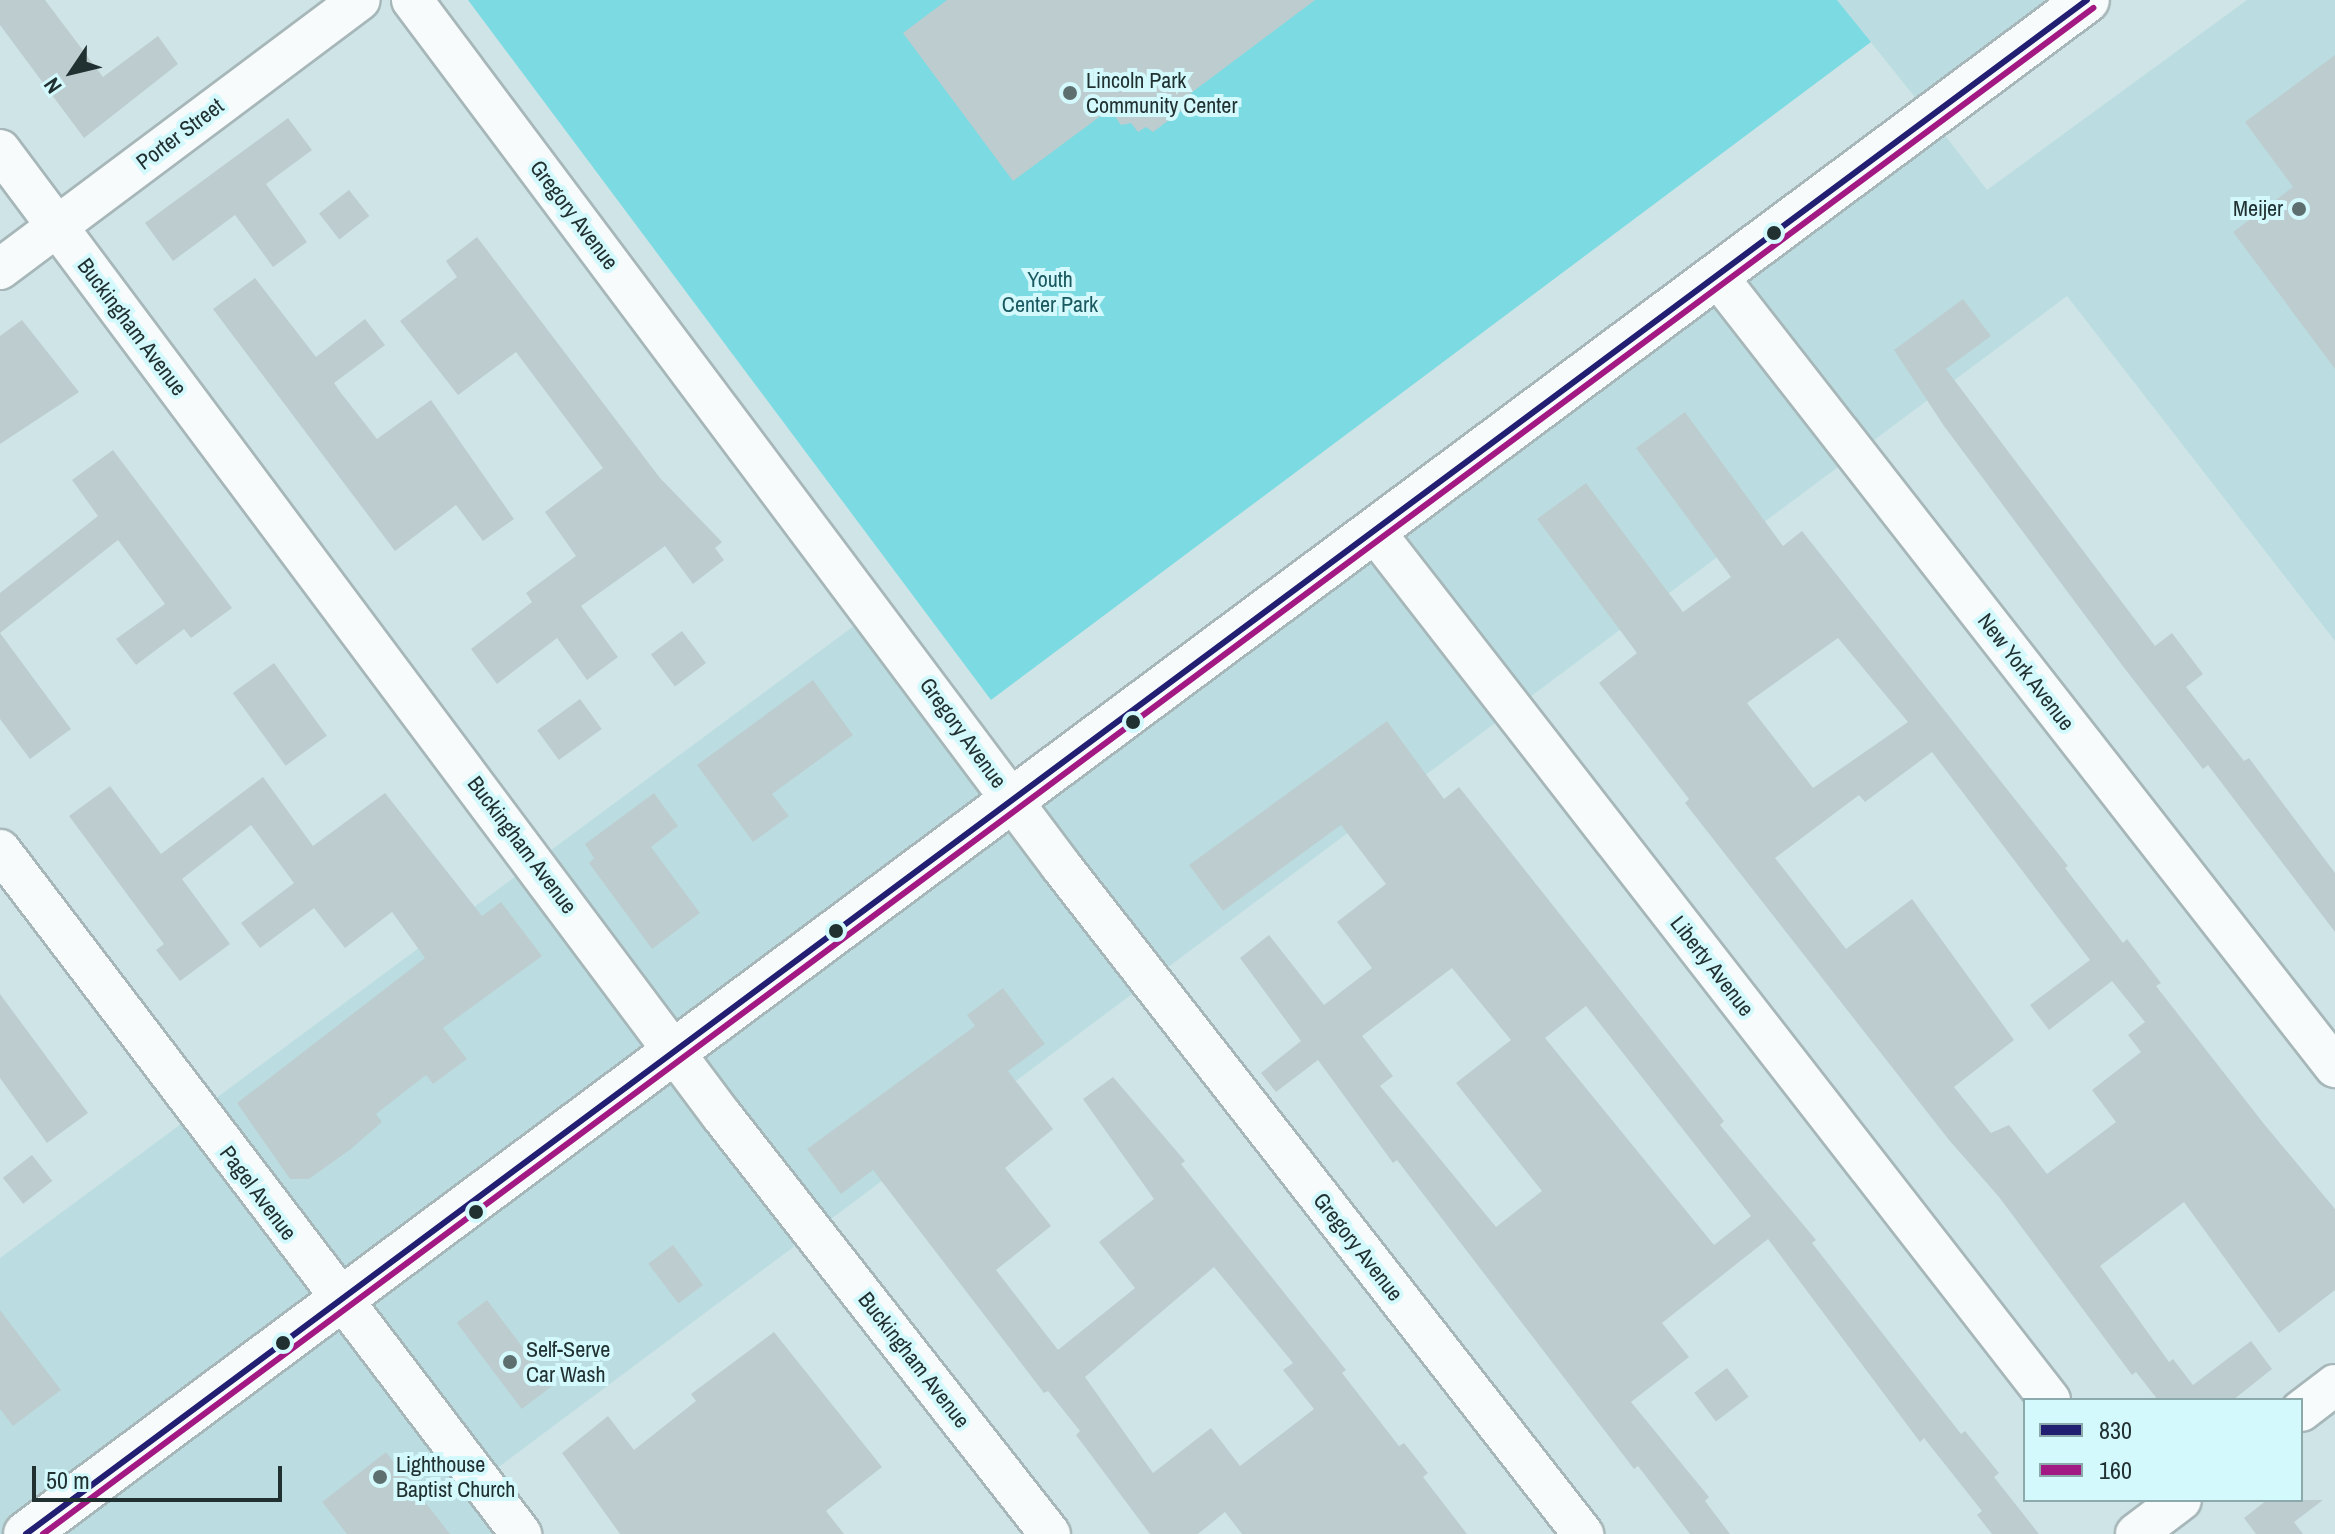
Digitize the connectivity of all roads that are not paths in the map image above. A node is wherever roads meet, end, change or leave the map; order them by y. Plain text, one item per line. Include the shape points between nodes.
1 (360, 0) edge
2 (412, 0) edge
3 (2087, 0) edge
4 (0, 150) edge
5 (57, 226) junction
6 (0, 269) edge
7 (1717, 276) junction
8 (1374, 531) junction
9 (1013, 800) junction
10 (0, 850) edge
11 (676, 1050) junction
12 (2335, 1067) edge
13 (339, 1301) junction
14 (2335, 1385) edge
15 (2048, 1398) edge
16 (2303, 1409) edge
17 (2178, 1502) edge
18 (2142, 1523) edge
19 (26, 1534) edge
20 (521, 1534) edge
21 (1050, 1534) edge
22 (1583, 1534) edge

1 - 5 street, Porter Street
2 - 9 street, Gregory Avenue
3 - 7 main road
4 - 5 street, Buckingham Avenue
5 - 6 street, Porter Street
5 - 11 street, Buckingham Avenue
7 - 8 main road
7 - 12 street, New York Avenue
8 - 9 main road
8 - 15 street, Liberty Avenue
9 - 11 main road
9 - 22 street, Gregory Avenue
10 - 13 street, Pagel Avenue
11 - 13 main road
11 - 21 street, Buckingham Avenue
13 - 19 main road
13 - 20 street, Pagel Avenue
14 - 16 street
17 - 18 street

